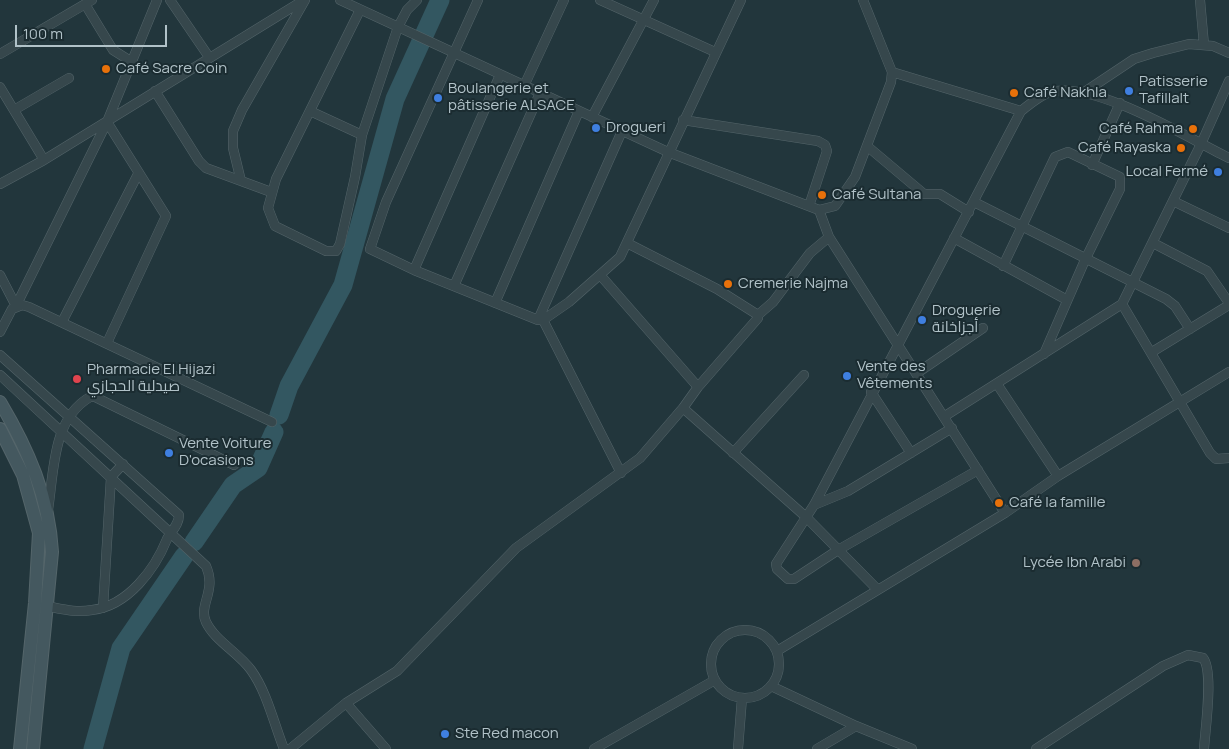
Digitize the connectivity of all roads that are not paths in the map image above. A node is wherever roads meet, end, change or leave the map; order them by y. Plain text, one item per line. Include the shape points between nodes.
1 (157, 0) edge
2 (170, 0) edge
3 (304, 0) edge
4 (340, 0) edge
5 (417, 0) edge
6 (478, 0) edge
7 (564, 0) edge
8 (600, 0) edge
9 (654, 0) edge
10 (741, 0) edge
11 (863, 0) edge
12 (1200, 0) edge
13 (89, 2) edge
14 (360, 10) junction
15 (644, 20) junction
16 (398, 27) junction
17 (1204, 45) junction
18 (715, 52) junction
19 (452, 53) junction
20 (1229, 53) edge
21 (0, 54) edge
22 (209, 57) junction
23 (132, 62) junction
24 (892, 72) junction
25 (500, 75) junction
26 (69, 78) dead end
27 (1229, 80) edge
28 (524, 86) junction
29 (0, 87) edge
30 (155, 91) junction
31 (540, 93) junction
32 (1083, 93) junction
33 (1120, 103) junction
34 (14, 110) junction
35 (310, 110) junction
36 (579, 111) junction
37 (1021, 111) junction
38 (592, 117) junction
39 (683, 120) junction
40 (107, 122) junction
41 (622, 131) junction
42 (362, 135) junction
43 (1201, 144) junction
44 (867, 146) junction
45 (668, 152) junction
46 (1229, 158) edge
47 (44, 160) junction
48 (1092, 165) junction
49 (138, 174) junction
50 (241, 181) junction
51 (0, 184) edge
52 (271, 192) junction
53 (1173, 201) junction
54 (974, 202) junction
55 (809, 206) junction
56 (819, 210) junction
57 (969, 212) junction
58 (1021, 227) junction
59 (1229, 228) edge
60 (829, 237) junction
61 (954, 238) junction
62 (627, 243) junction
63 (1153, 243) junction
64 (1085, 260) junction
65 (1003, 266) junction
66 (414, 270) junction
67 (0, 275) edge
68 (601, 276) junction
69 (1132, 283) junction
70 (454, 286) junction
71 (1067, 300) junction
72 (495, 303) junction
73 (1122, 304) junction
74 (1229, 304) edge
75 (16, 306) junction
76 (758, 315) junction
77 (540, 320) junction
78 (62, 322) junction
79 (982, 328) dead end
80 (1190, 329) junction
81 (0, 332) edge
82 (107, 343) junction
83 (898, 343) junction
84 (1152, 352) junction
85 (1044, 354) junction
86 (0, 356) edge
87 (1229, 372) edge
88 (917, 373) junction
89 (0, 375) edge
90 (804, 375) dead end
91 (997, 384) junction
92 (698, 387) junction
93 (871, 392) junction
94 (0, 402) edge
95 (1181, 403) junction
96 (683, 408) junction
97 (69, 416) junction
98 (945, 416) junction
99 (272, 422) dead end
100 (0, 428) edge
101 (952, 428) junction
102 (60, 432) junction
103 (733, 453) junction
104 (911, 453) junction
105 (1229, 458) edge
106 (123, 464) junction
107 (234, 465) dead end
108 (978, 470) junction
109 (621, 472) junction
110 (1058, 476) junction
111 (111, 477) junction
112 (814, 504) junction
113 (48, 510) junction
114 (1005, 514) junction
115 (806, 517) junction
116 (170, 533) junction
117 (838, 550) junction
118 (877, 588) junction
119 (46, 606) junction
120 (103, 608) junction
121 (777, 651) junction
122 (715, 680) junction
123 (771, 686) junction
124 (742, 698) junction
125 (346, 703) junction
126 (856, 726) junction
127 (20, 749) edge
128 (33, 749) edge
129 (284, 749) edge
130 (290, 749) edge
131 (386, 749) edge
132 (594, 749) edge
133 (738, 749) edge
134 (817, 749) edge
135 (912, 749) edge
136 (1036, 749) edge
137 (1204, 749) edge

1 - 23 street
2 - 22 street
3 - 22 street
3 - 50 street via 233,132 233,148
4 - 14 street
5 - 16 street
6 - 19 street
7 - 28 street
8 - 15 street
9 - 15 street
10 - 18 street
11 - 24 street
12 - 17 street
13 - 21 street
13 - 23 street via 113,50
14 - 16 street
14 - 35 street
15 - 18 street
15 - 38 street
16 - 19 street
16 - 42 street
17 - 20 street
17 - 32 street via 1189,44 1134,58
18 - 39 street
19 - 25 street
19 - 66 street via 386,202 370,249
22 - 30 street
23 - 40 street
24 - 37 street
24 - 44 street
25 - 28 street
25 - 66 street
26 - 34 street
27 - 43 street
28 - 31 street
29 - 34 street
30 - 40 street
30 - 50 street via 199,161 206,168
31 - 36 street
31 - 70 street
32 - 33 street
32 - 37 street via 1052,92
33 - 43 street
33 - 48 street
34 - 47 street
35 - 42 street
35 - 52 street
36 - 38 street
36 - 72 street
37 - 54 street
38 - 41 street
39 - 45 street
39 - 55 street via 818,141 824,145 826,151
40 - 47 street
40 - 49 street
40 - 75 street
41 - 45 street
41 - 77 street
42 - 52 street via 336,251 326,252 275,226 268,208
43 - 46 street
43 - 53 street
44 - 56 street via 856,177 841,199 835,206
44 - 57 street via 924,194 940,194
45 - 55 street
45 - 62 street
47 - 51 street
48 - 58 street via 1068,152 1056,157
48 - 64 street via 1120,178 1122,184
49 - 78 street
49 - 82 street via 166,216
50 - 52 street
53 - 59 street
53 - 63 street
54 - 57 street
54 - 58 street
55 - 56 street
56 - 60 street
57 - 61 street
58 - 64 street
58 - 65 street
60 - 76 street via 810,253 773,302
60 - 83 street
61 - 65 street
61 - 83 street
62 - 68 street via 620,257
62 - 76 street via 717,289
63 - 69 street
63 - 74 street via 1208,270
64 - 69 street
64 - 71 street
65 - 71 street
66 - 70 street
67 - 75 street
68 - 77 street
68 - 92 street
69 - 73 street
69 - 80 street via 1175,306
70 - 72 street
71 - 85 street
72 - 77 street
73 - 84 street
73 - 85 street
74 - 80 street
75 - 78 street via 29,307
75 - 81 street
76 - 92 street
77 - 109 street
78 - 82 street
79 - 88 street
80 - 84 street
82 - 99 street
83 - 88 street
83 - 93 street
84 - 95 street
85 - 91 street
86 - 97 street
87 - 95 street
88 - 98 street
89 - 102 street
90 - 103 street
91 - 98 street
91 - 110 street
92 - 96 street
93 - 104 street
93 - 112 street
94 - 113 main road via 28,454
95 - 105 street via 1210,453 1216,459
95 - 110 street
96 - 103 street
96 - 109 street via 640,458
97 - 102 street
97 - 106 street
97 - 107 street via 85,400 95,397
98 - 101 street
100 - 127 main road via 23,475 38,533 35,603
101 - 104 street
101 - 108 street
102 - 111 street
102 - 113 street
103 - 115 street
104 - 112 street via 848,491
106 - 111 street
106 - 116 street via 180,515
108 - 114 street
108 - 117 street
109 - 125 street via 516,548 397,671
110 - 114 street
111 - 116 street
111 - 120 street
112 - 115 street
113 - 119 main road via 52,552
114 - 118 street
115 - 117 street
115 - 117 street via 776,564 777,569 788,579 794,579
116 - 120 street via 150,572 131,592
116 - 129 street via 206,566 211,583 204,610 207,625 258,681
117 - 118 street
118 - 121 street
119 - 120 street via 73,611
119 - 128 main road
121 - 122 street via 760,633 748,630 732,632 719,642 713,652 711,664
121 - 123 street via 779,667
122 - 124 street via 726,692
122 - 132 street
123 - 124 street via 758,696
123 - 126 street
124 - 133 street
125 - 130 street
125 - 131 street
126 - 134 street
126 - 135 street
136 - 137 street via 1163,666 1188,655 1202,658 1206,664

